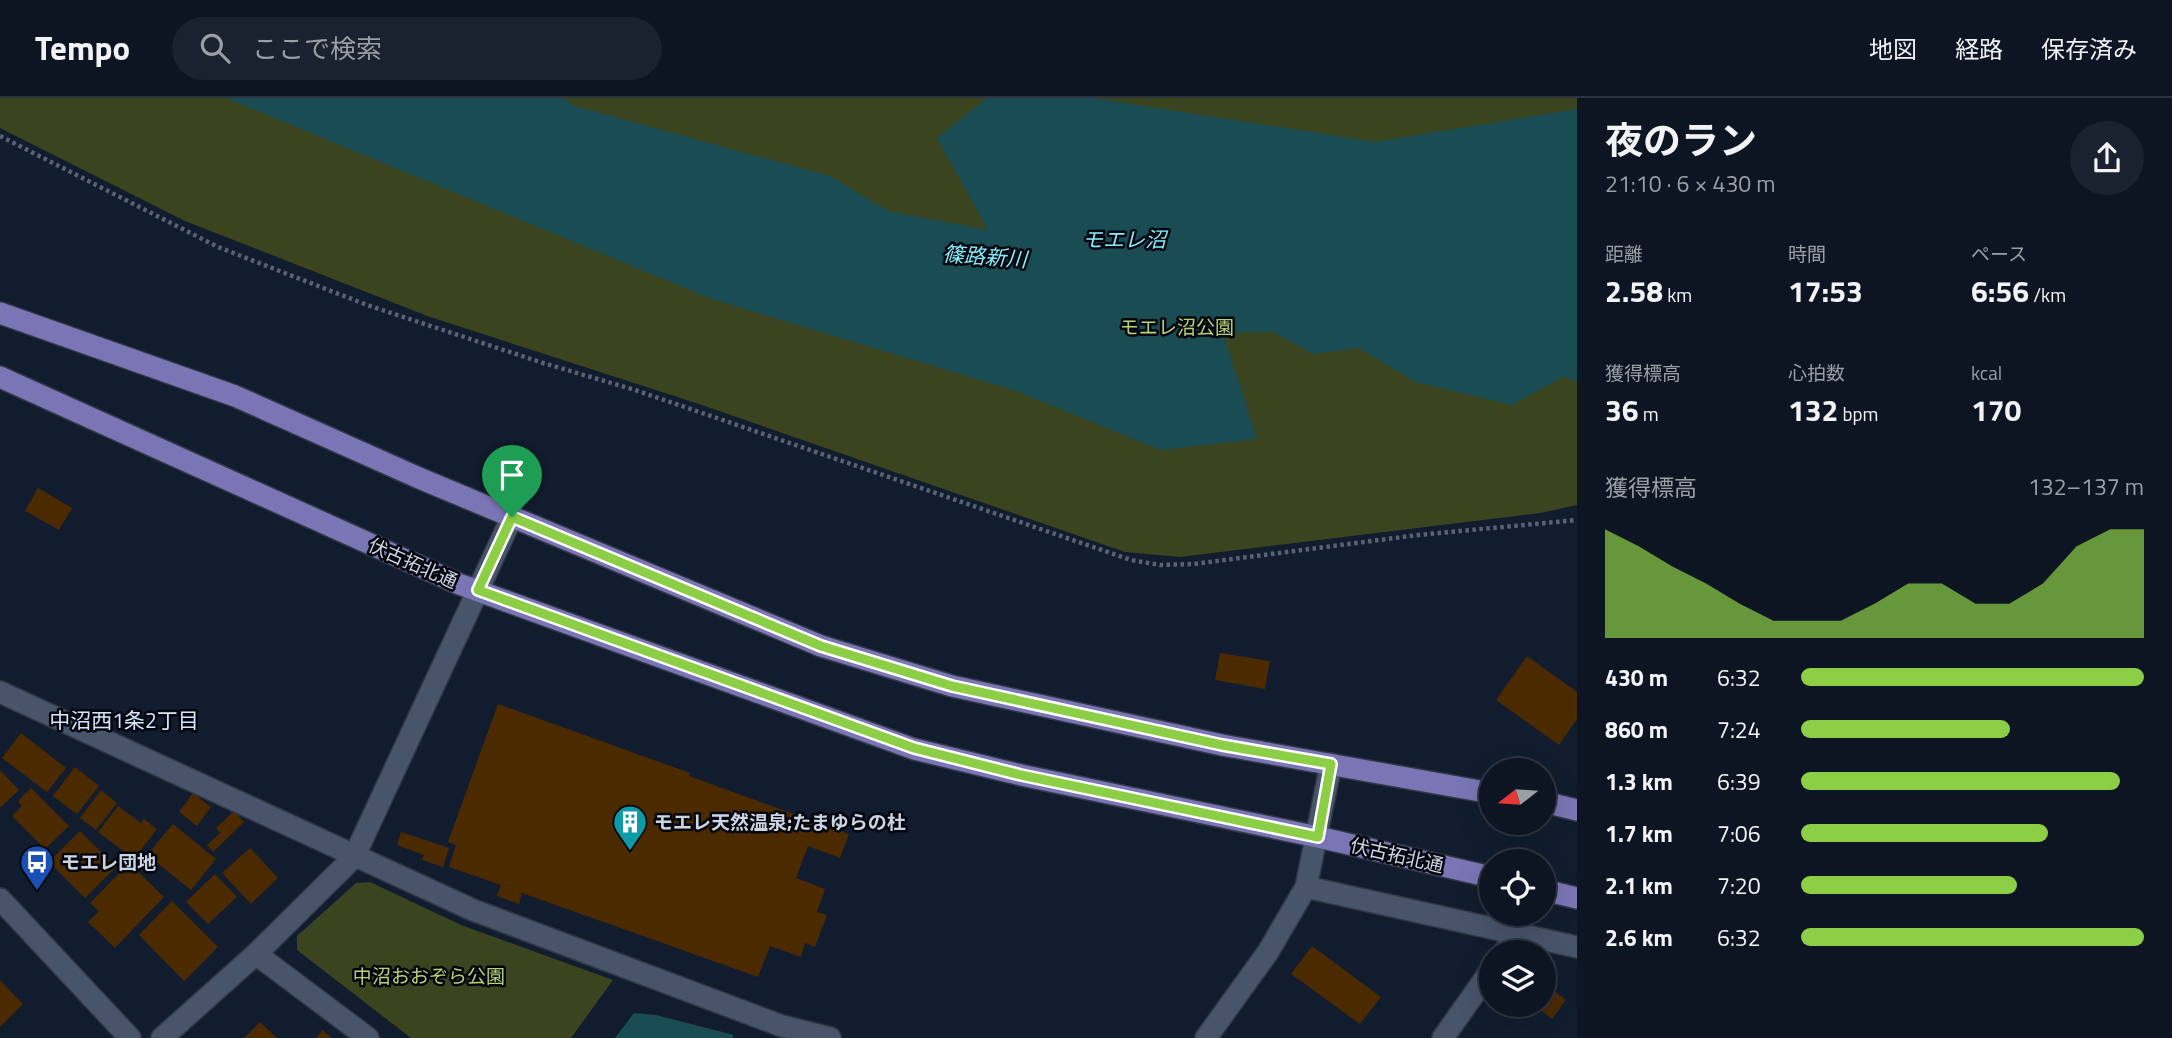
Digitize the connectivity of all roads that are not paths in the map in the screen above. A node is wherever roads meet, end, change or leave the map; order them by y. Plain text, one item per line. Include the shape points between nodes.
1 (0, 313) edge
2 (0, 377) edge
3 (512, 517) junction
4 (478, 590) junction
5 (0, 692) edge
6 (1331, 764) junction
7 (1479, 791) edge
8 (1556, 805) edge
9 (1577, 810) edge
10 (1318, 837) junction
11 (354, 857) junction
12 (1479, 874) edge
13 (1306, 887) junction
14 (1556, 893) edge
15 (1577, 898) edge
16 (0, 899) edge
17 (16, 916) junction
18 (0, 931) edge
19 (1518, 933) junction
20 (1513, 940) edge
21 (1577, 947) edge
22 (256, 954) junction
23 (1479, 987) edge
24 (778, 1032) edge
25 (130, 1038) edge
26 (162, 1038) edge
27 (368, 1038) edge
28 (830, 1038) edge
29 (1206, 1038) edge
30 (1443, 1038) edge

1 - 3 main road via 235,396
2 - 4 main road, 伏古拓北通
3 - 4 street
3 - 6 main road via 821,646 952,686
4 - 10 main road, 伏古拓北通 via 914,748
4 - 11 street
5 - 11 street
6 - 7 main road
6 - 10 street
8 - 9 main road
10 - 12 main road, 伏古拓北通
10 - 13 street
11 - 22 street
11 - 24 street via 473,911
13 - 19 street
13 - 29 street via 1268,951
14 - 15 main road
16 - 17 street
17 - 18 street
17 - 25 street
19 - 20 street
19 - 21 street
22 - 26 street
22 - 27 street
23 - 30 street
24 - 28 street

